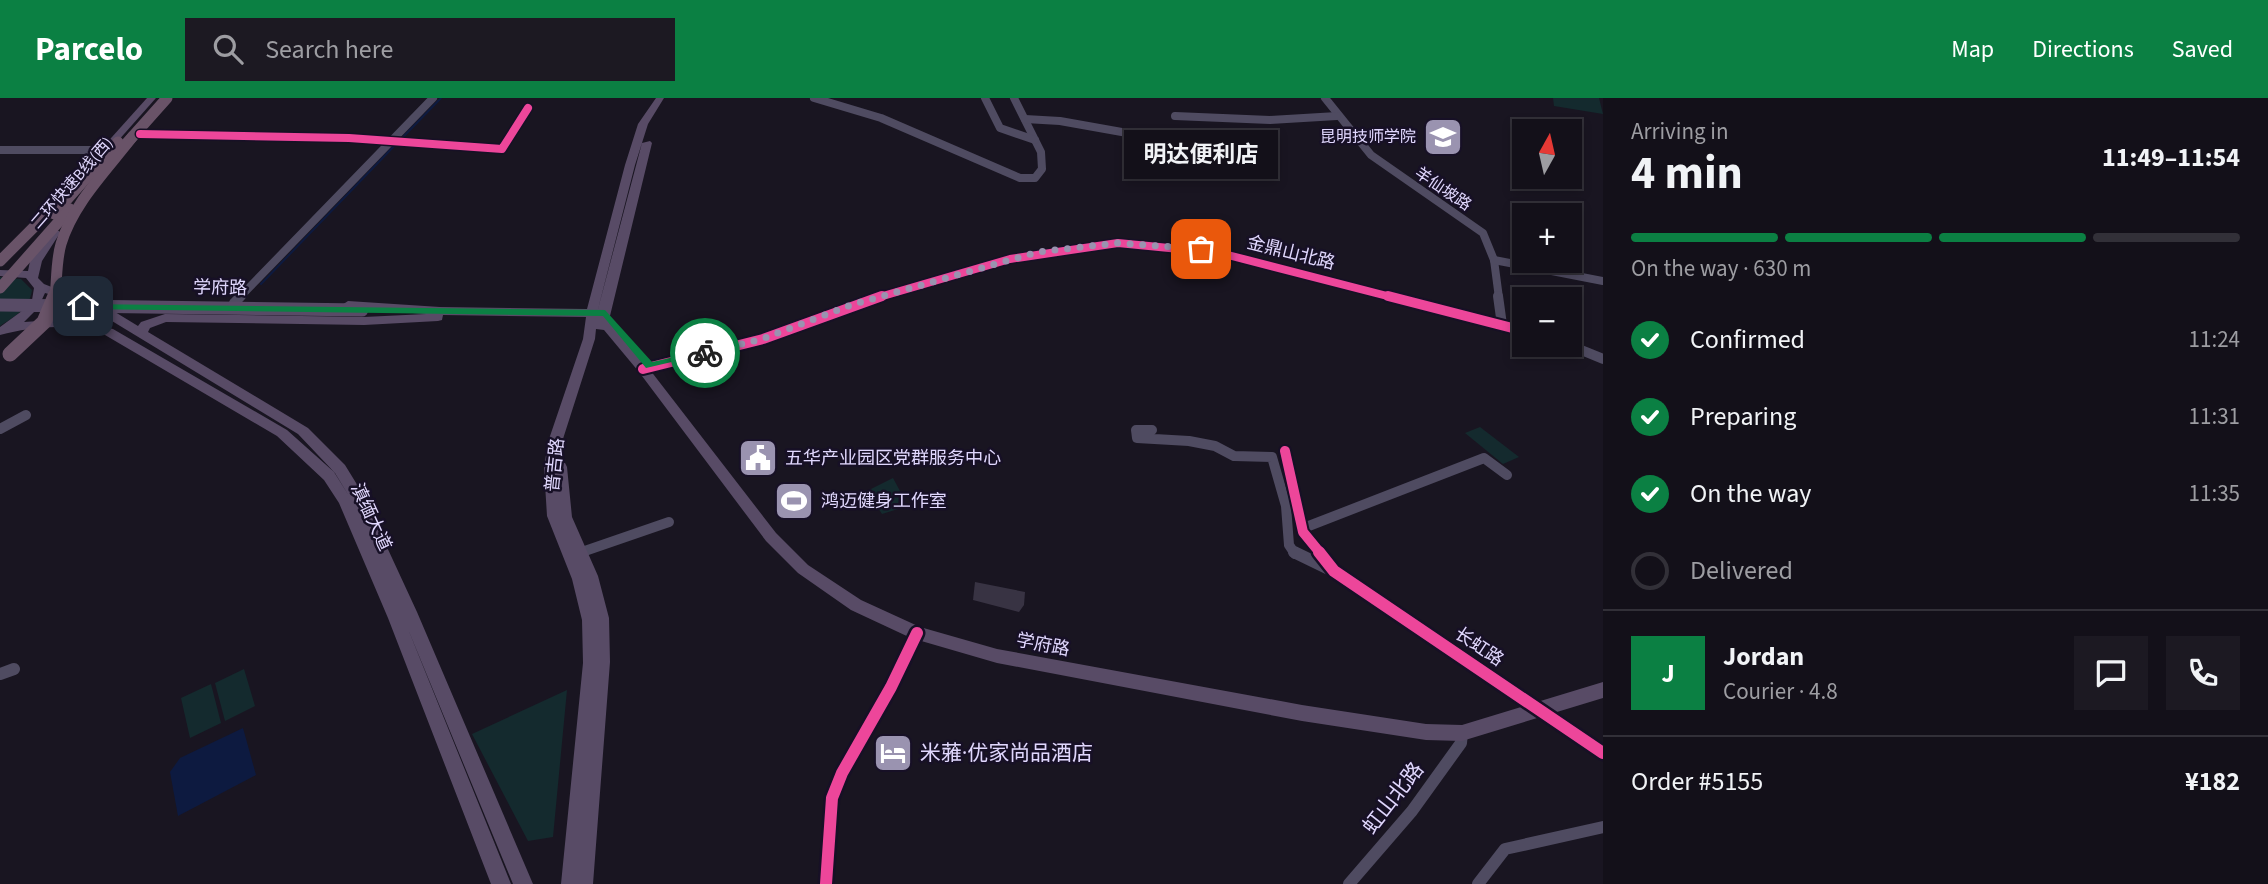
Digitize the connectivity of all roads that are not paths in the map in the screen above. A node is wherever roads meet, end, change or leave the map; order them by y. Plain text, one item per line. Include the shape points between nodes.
1 (155, 98) edge
2 (169, 98) edge
3 (433, 98) edge
4 (660, 98) edge
5 (668, 98) edge
6 (814, 98) edge
7 (985, 98) edge
8 (1014, 98) edge
9 (1325, 98) edge
10 (528, 108) dead end
11 (1175, 116) dead end
12 (1337, 116) junction
13 (1025, 118) junction
14 (137, 135) junction
15 (1161, 139) dead end
16 (1035, 140) junction
17 (395, 141) junction
18 (0, 150) edge
19 (105, 150) junction
20 (86, 177) junction
21 (62, 224) junction
22 (38, 225) junction
23 (1494, 260) junction
24 (0, 261) edge
25 (0, 274) edge
26 (1603, 281) edge
27 (37, 282) junction
28 (0, 288) edge
29 (71, 298) junction
30 (192, 302) junction
31 (234, 303) junction
32 (0, 305) edge
33 (0, 311) edge
34 (360, 313) junction
35 (439, 314) junction
36 (598, 317) junction
37 (181, 318) junction
38 (1502, 325) junction
39 (1512, 328) edge
40 (0, 330) edge
41 (144, 336) junction
42 (1582, 350) edge
43 (10, 354) dead end
44 (1603, 359) edge
45 (646, 367) junction
46 (26, 415) dead end
47 (0, 429) edge
48 (1152, 430) dead end
49 (1285, 451) dead end
50 (1507, 475) dead end
51 (669, 522) dead end
52 (1301, 529) junction
53 (579, 553) junction
54 (1334, 571) junction
55 (916, 633) junction
56 (14, 670) dead end
57 (0, 674) edge
58 (1603, 690) edge
59 (1540, 712) junction
60 (1462, 733) junction
61 (1603, 753) edge
62 (1603, 827) edge
63 (576, 880) edge
64 (501, 884) edge
65 (523, 884) edge
66 (825, 884) edge
67 (1349, 884) edge
68 (1478, 884) edge

1 - 19 main road
1 - 20 highway, bridge
2 - 14 highway, 二环快速B线(西), bridge
3 - 17 street
4 - 36 main road, 普吉路 via 643,124
5 - 36 main road, 普吉路 via 652,124
6 - 16 street via 881,118 1027,179 1035,178 1042,169
7 - 16 street via 998,126
8 - 13 street
9 - 12 street, 羊仙坡路
10 - 17 street via 502,149
11 - 12 street via 1270,120
12 - 23 street, 羊仙坡路 via 1384,166 1483,233
13 - 15 street
13 - 16 street
14 - 17 street
14 - 21 main road
14 - 28 highway, 二环快速B线(西), bridge
14 - 43 highway, bridge via 65,231 55,299 46,318
17 - 31 street
18 - 19 street
19 - 22 main road
20 - 24 highway, bridge
20 - 25 highway, bridge
21 - 22 main road via 46,230
21 - 27 main road via 38,257
22 - 24 main road
23 - 26 street
23 - 38 street, 羊仙坡路
25 - 27 main road, 学府路
27 - 29 main road, 学府路
27 - 40 main road via 38,299 32,308
29 - 30 main road, 学府路
29 - 41 main road, 滇缅大道
30 - 31 main road, 学府路
30 - 37 main road via 179,310
31 - 35 main road, 学府路 via 365,305
32 - 34 main road, 学府路, bridge
33 - 34 main road, 学府路
34 - 35 main road, 学府路
35 - 36 main road, 学府路
35 - 37 main road via 372,321
36 - 45 main road, 学府路
36 - 53 main road, 普吉路 via 560,466 565,517
36 - 63 main road, 普吉路 via 555,442 551,468 554,516 580,579 590,620
37 - 41 main road via 152,321 143,328
38 - 39 street, 金鼎山北路
38 - 45 street, 金鼎山北路 via 1220,253 1118,243 1010,259 851,305 762,339
40 - 64 main road, 滇缅大道 via 62,322 109,332 282,433 329,476 345,501 396,618
41 - 65 main road, 滇缅大道 via 303,431 340,469 409,612
42 - 44 street
45 - 55 main road, 学府路 via 771,537 803,569 856,606
46 - 47 street
48 - 54 street via 1136,430 1138,438 1189,441 1234,456 1272,457 1288,515 1290,546 1303,559
49 - 52 street
50 - 52 street via 1484,458
51 - 53 street
52 - 54 street
53 - 63 main road, 普吉路 via 601,618 603,662
54 - 59 street, 长虹路
55 - 60 main road, 学府路 via 997,656 1230,701 1385,728
55 - 66 street via 832,799
56 - 57 street
58 - 59 main road, 学府路
59 - 60 main road, 学府路
59 - 61 street, 长虹路
60 - 67 street, 虹山北路 via 1461,743 1412,811
62 - 68 street via 1505,849

